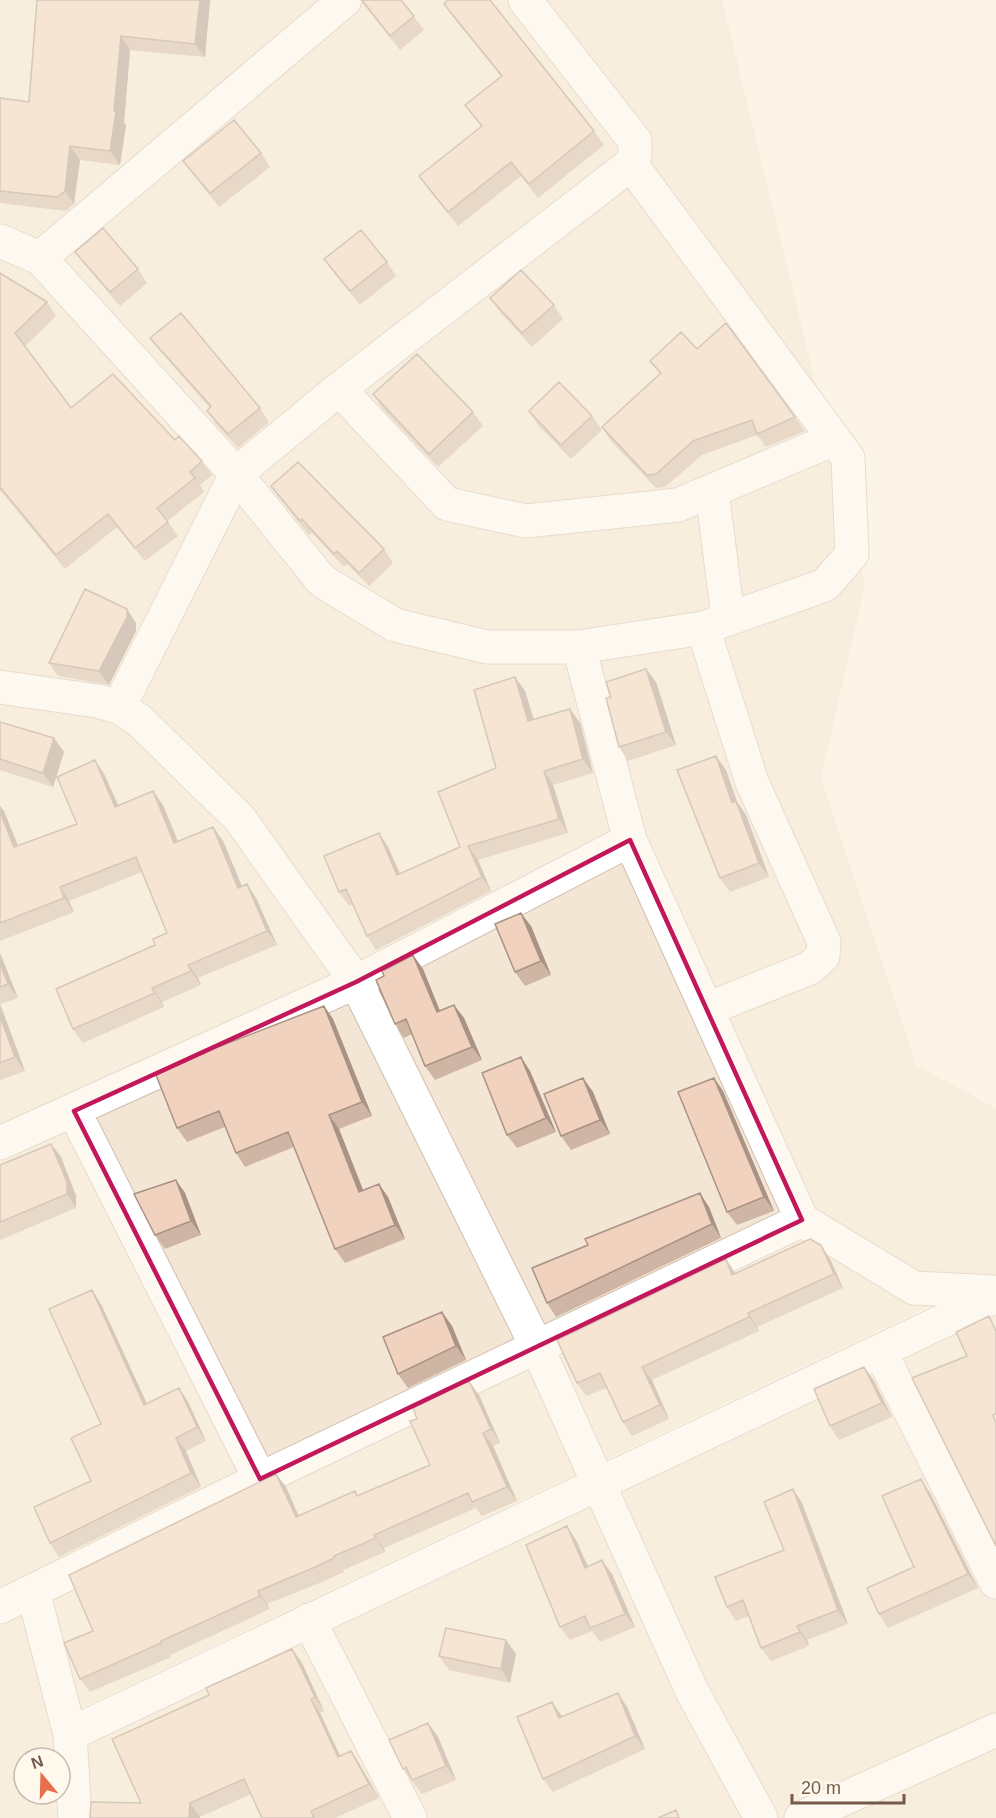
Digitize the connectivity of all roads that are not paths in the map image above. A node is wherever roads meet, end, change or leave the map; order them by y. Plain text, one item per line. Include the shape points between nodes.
1 (345, 0) edge
2 (525, 0) edge
3 (631, 164) junction
4 (0, 241) edge
5 (40, 258) junction
6 (339, 389) junction
7 (834, 439) junction
8 (236, 474) junction
9 (712, 491) junction
10 (716, 623) junction
11 (579, 647) junction
12 (0, 687) edge
13 (119, 707) junction
14 (630, 840) junction
15 (356, 982) junction
16 (707, 1009) junction
17 (74, 1111) junction
18 (0, 1143) edge
19 (802, 1220) junction
20 (996, 1294) edge
21 (537, 1347) junction
22 (880, 1351) junction
23 (260, 1479) junction
24 (600, 1484) junction
25 (996, 1582) edge
26 (33, 1591) junction
27 (0, 1607) edge
28 (309, 1620) junction
29 (996, 1731) edge
30 (70, 1734) junction
31 (75, 1818) edge
32 (410, 1818) edge
33 (761, 1818) edge
34 (801, 1818) edge

1 - 5 street
2 - 3 street via 635,141
3 - 6 street
3 - 7 street
4 - 5 street
5 - 8 street
6 - 8 street
6 - 9 street via 447,504 526,521 678,505
7 - 9 street
7 - 10 street via 848,458 852,554 825,585
8 - 11 street via 322,581 395,625 487,647
8 - 13 street
9 - 10 street
10 - 11 street
10 - 16 street via 752,782 824,942 823,956 810,968
11 - 14 street
12 - 13 street via 96,700
13 - 15 street via 140,721 240,819
14 - 15 street
14 - 16 street
15 - 17 street
15 - 21 street
16 - 19 street
17 - 18 street
17 - 23 street
19 - 20 street via 914,1288
19 - 21 street
20 - 22 street
21 - 23 street
21 - 24 street
22 - 24 street
22 - 25 street
23 - 26 street
24 - 28 street
24 - 33 street via 692,1691
26 - 27 street
26 - 30 street
28 - 30 street
28 - 32 street
29 - 34 street
30 - 31 street

